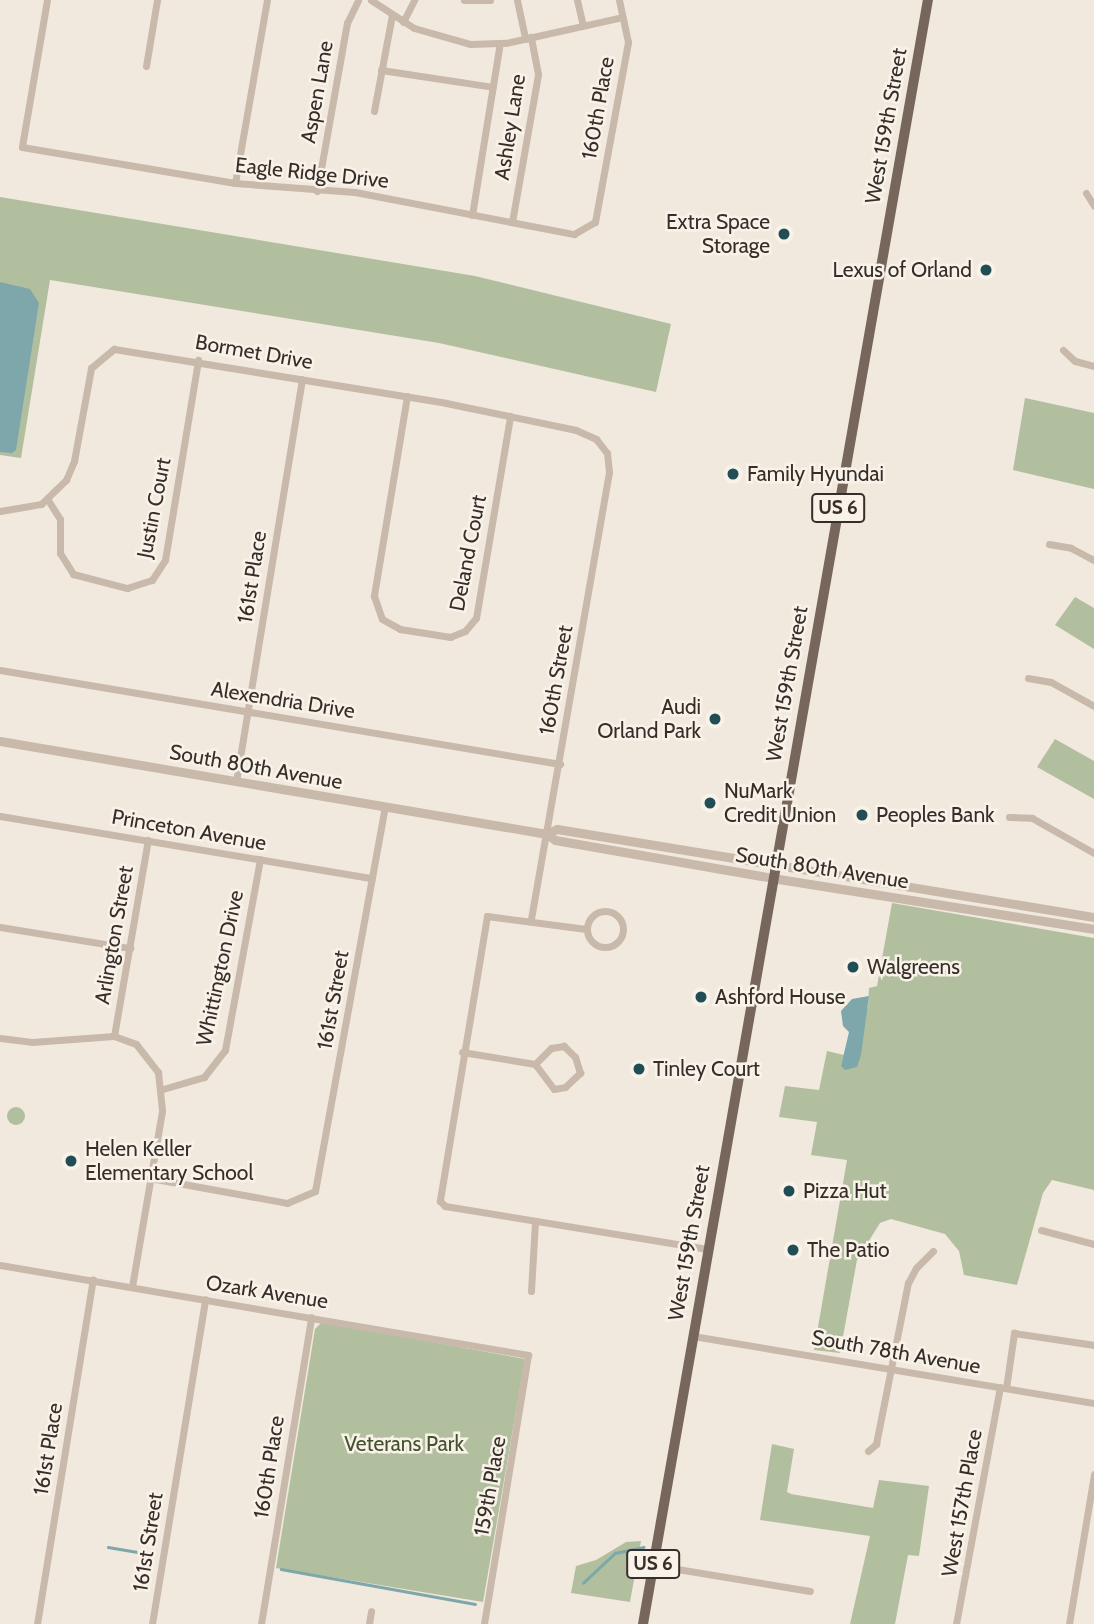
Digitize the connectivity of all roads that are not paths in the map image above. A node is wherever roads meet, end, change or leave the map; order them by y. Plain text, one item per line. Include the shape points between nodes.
1 (47, 0) edge
2 (157, 0) edge
3 (267, 0) edge
4 (358, 0) edge
5 (371, 0) edge
6 (414, 0) edge
7 (464, 0) edge
8 (490, 0) edge
9 (517, 0) edge
10 (577, 0) edge
11 (619, 0) edge
12 (928, 0) edge
13 (392, 15) junction
14 (622, 17) junction
15 (403, 22) junction
16 (583, 25) junction
17 (528, 38) junction
18 (500, 43) junction
19 (146, 66) dead end
20 (381, 70) junction
21 (493, 87) junction
22 (374, 111) dead end
23 (235, 183) junction
24 (317, 191) junction
25 (1086, 193) dead end
26 (1094, 206) edge
27 (472, 215) junction
28 (512, 222) junction
29 (595, 222) joint
30 (1063, 350) dead end
31 (198, 360) junction
32 (1094, 366) edge
33 (302, 379) junction
34 (407, 396) junction
35 (510, 416) junction
36 (602, 446) joint
37 (48, 500) junction
38 (0, 512) edge
39 (1049, 544) dead end
40 (1094, 560) edge
41 (0, 670) edge
42 (1028, 678) dead end
43 (1094, 706) edge
44 (247, 712) junction
45 (0, 741) edge
46 (560, 764) junction
47 (236, 782) junction
48 (384, 806) junction
49 (0, 816) edge
50 (1009, 817) dead end
51 (547, 834) junction
52 (148, 840) junction
53 (1094, 853) edge
54 (260, 859) junction
55 (775, 864) junction
56 (372, 878) junction
57 (772, 878) junction
58 (1094, 917) edge
59 (531, 921) junction
60 (0, 927) edge
61 (586, 929) junction
62 (1094, 929) edge
63 (130, 948) junction
64 (114, 1036) junction
65 (0, 1038) edge
66 (462, 1052) junction
67 (535, 1064) junction
68 (163, 1089) junction
69 (150, 1178) junction
70 (535, 1221) junction
71 (1041, 1230) dead end
72 (1094, 1244) edge
73 (708, 1250) junction
74 (933, 1251) dead end
75 (0, 1265) edge
76 (93, 1280) junction
77 (132, 1286) junction
78 (531, 1291) dead end
79 (205, 1299) junction
80 (311, 1317) junction
81 (693, 1336) junction
82 (1094, 1345) edge
83 (528, 1355) joint
84 (892, 1369) junction
85 (1003, 1388) junction
86 (1094, 1403) edge
87 (868, 1451) dead end
88 (1094, 1474) edge
89 (653, 1565) junction
90 (810, 1591) dead end
91 (371, 1611) dead end
92 (37, 1624) edge
93 (152, 1624) edge
94 (261, 1624) edge
95 (369, 1624) edge
96 (484, 1624) edge
97 (643, 1624) edge
98 (956, 1624) edge
99 (1069, 1624) edge

1 - 23 street, Eagle Ridge Drive via 22,147
2 - 19 street
3 - 23 street
4 - 24 street, Aspen Lane via 347,23
5 - 13 street
6 - 15 street
7 - 8 street
9 - 17 street, Ashley Lane
10 - 16 street
11 - 14 street, 160th Place
12 - 55 main road, West 159th Street / US 6
13 - 15 street
13 - 20 street
14 - 16 street
14 - 29 street, 160th Place via 628,42
15 - 18 street via 453,41
16 - 17 street
17 - 18 street
17 - 28 street, Ashley Lane via 538,74
18 - 21 street
20 - 21 street
20 - 22 street
21 - 27 street
23 - 24 street, Eagle Ridge Drive
24 - 27 street, Eagle Ridge Drive via 355,192
25 - 26 street
27 - 28 street, Eagle Ridge Drive
28 - 29 street, Eagle Ridge Drive via 575,234
30 - 32 street via 1075,361
31 - 33 street, Bormet Drive
31 - 37 street, Bormet Drive via 122,348 100,356 89,376 73,467
31 - 37 street, Justin Court via 165,560 152,580 127,588 73,574 60,553 60,519
33 - 34 street, Bormet Drive
33 - 44 street, 161st Place
34 - 35 street, Bormet Drive
34 - 35 street, Deland Court via 374,596 382,619 400,629 450,637 465,631 476,618
35 - 36 street, Bormet Drive via 576,430
36 - 46 street, 160th Street via 609,472
37 - 38 street via 18,512
39 - 40 street via 1071,548
41 - 44 street, Alexendria Drive
42 - 43 street via 1051,682
44 - 46 street, Alexendria Drive
44 - 47 street, 161st Place
45 - 47 street, South 80th Avenue
46 - 51 street, 160th Street
47 - 48 street, South 80th Avenue
48 - 51 street, South 80th Avenue
48 - 56 street, 161st Street
49 - 52 street, Princeton Avenue
50 - 53 street via 1032,818
51 - 55 street, South 80th Avenue via 558,829
51 - 57 street, South 80th Avenue via 555,840
51 - 59 street, 160th Street
52 - 54 street, Princeton Avenue
52 - 63 street, Arlington Street
54 - 56 street, Princeton Avenue
54 - 68 street, Whittington Drive via 225,1050 204,1077
55 - 57 main road, West 159th Street / US 6
55 - 58 street, South 80th Avenue
56 - 69 street, 161st Street via 320,1178 309,1197 287,1203
57 - 62 street, South 80th Avenue
57 - 73 main road, West 159th Street / US 6
59 - 61 street
59 - 66 street via 486,916
60 - 63 street
61 - 61 street via 591,941 608,947 619,940 623,928 615,914 604,910 593,914
63 - 64 street, Arlington Street
64 - 65 street via 52,1041
64 - 68 street via 136,1044 149,1058
66 - 67 street
66 - 70 street via 440,1201 445,1206
67 - 67 street via 551,1048 564,1046 575,1057 580,1073 565,1087 554,1089
68 - 69 street
69 - 77 street
70 - 73 street
70 - 78 street
71 - 72 street
73 - 81 main road, West 159th Street / US 6
74 - 84 street via 908,1283
75 - 76 street, Ozark Avenue
76 - 77 street, Ozark Avenue
76 - 92 street, 161st Place
77 - 79 street, Ozark Avenue
79 - 80 street, Ozark Avenue
79 - 93 street, 161st Street
80 - 83 street, Ozark Avenue
80 - 94 street, 160th Place
81 - 84 street, South 78th Avenue
81 - 89 main road, West 159th Street / US 6
82 - 85 street, West 157th Place via 1014,1333
83 - 96 street, 159th Place
84 - 85 street, South 78th Avenue
84 - 87 street via 876,1444
85 - 86 street, South 78th Avenue
85 - 98 street, West 157th Place
88 - 99 street
89 - 90 street
89 - 97 main road, West 159th Street / US 6
91 - 95 street

